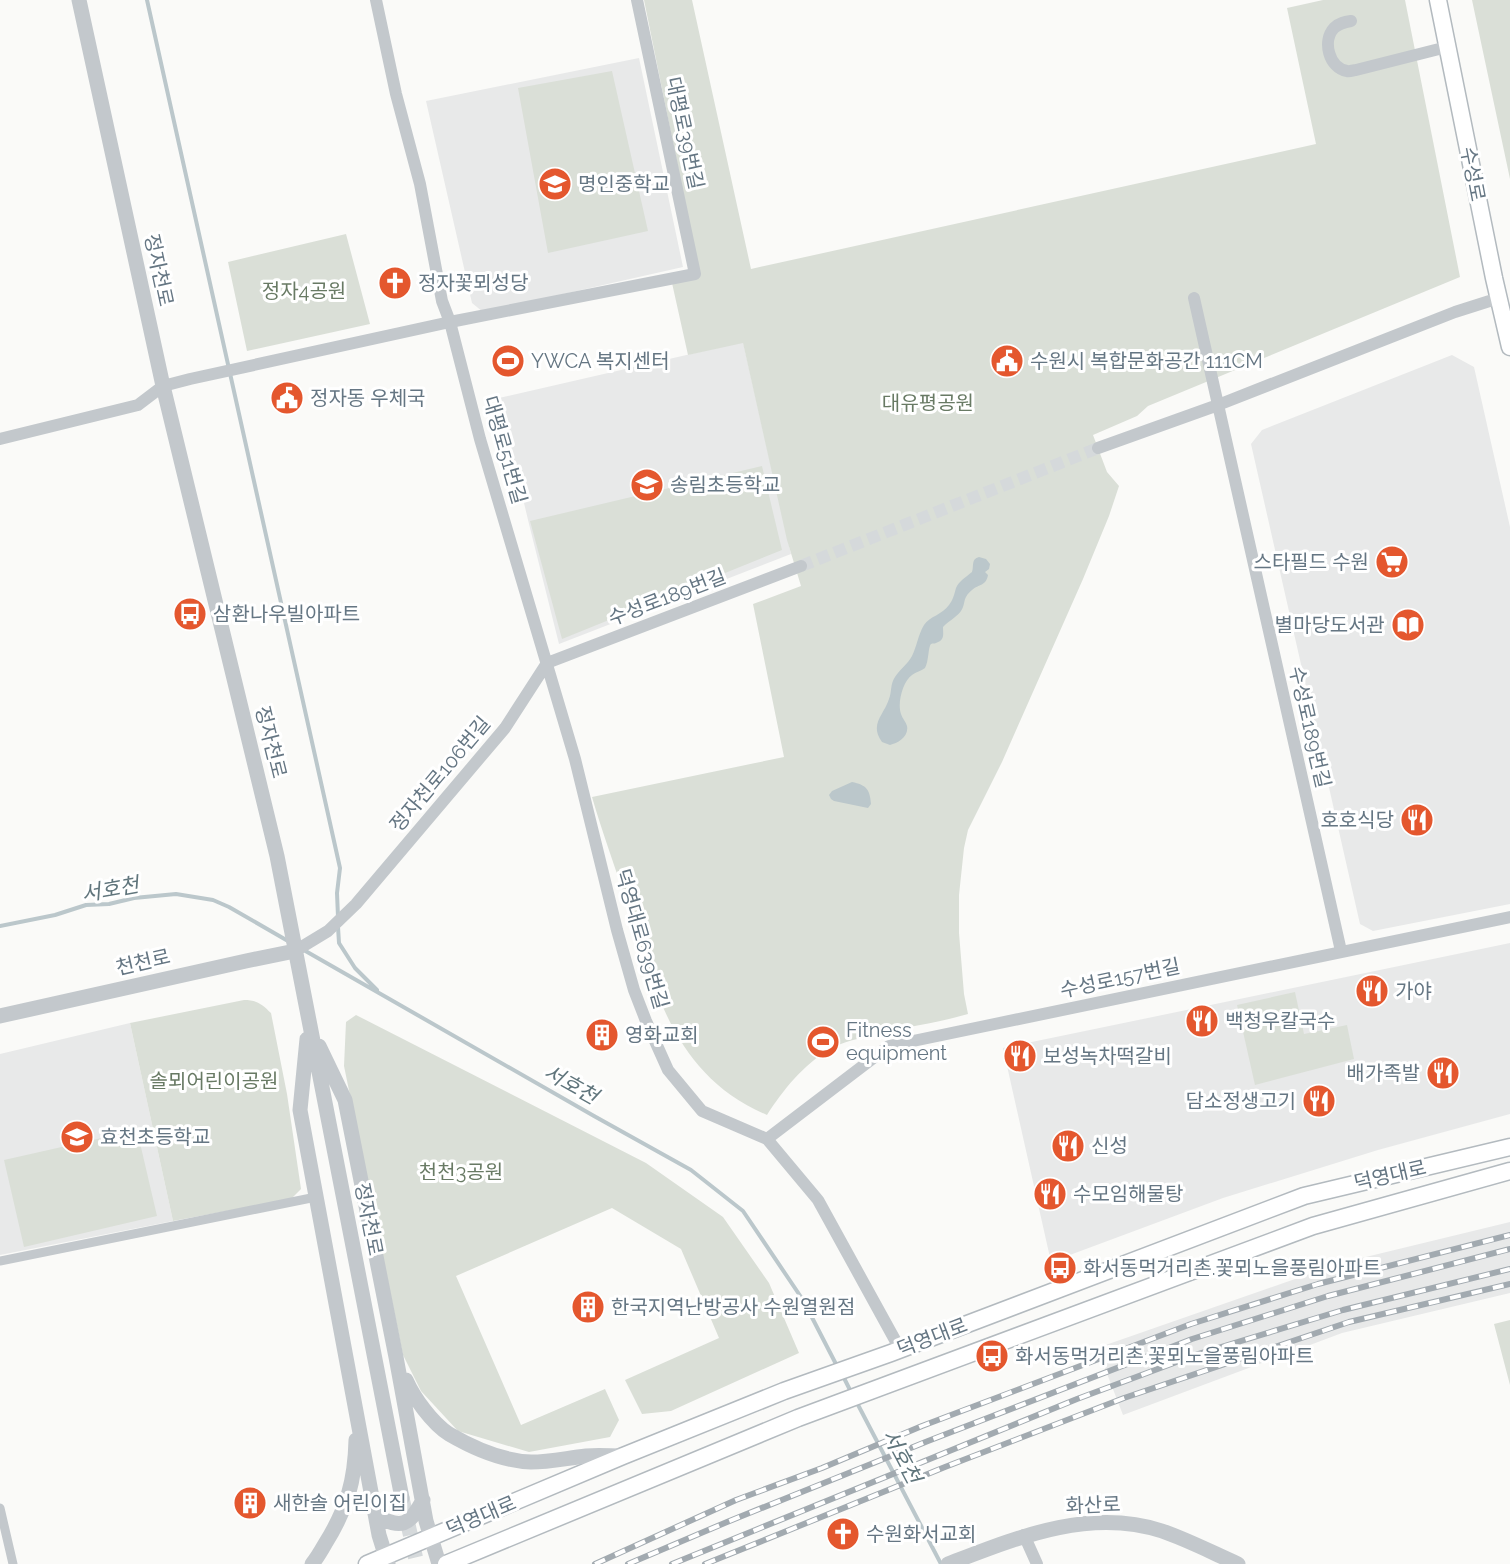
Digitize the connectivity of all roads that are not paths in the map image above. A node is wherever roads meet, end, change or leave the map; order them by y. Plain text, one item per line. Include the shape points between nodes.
1 (80, 0) edge
2 (376, 0) edge
3 (637, 0) edge
4 (1438, 0) edge
5 (1351, 21) dead end
6 (1448, 47) junction
7 (1505, 296) edge
8 (1194, 298) dead end
9 (450, 322) junction
10 (1510, 347) edge
11 (163, 386) junction
12 (1218, 405) junction
13 (0, 439) edge
14 (1098, 448) tunnel mouth
15 (801, 567) tunnel mouth
16 (548, 663) junction
17 (1510, 918) edge
18 (295, 951) junction
19 (1341, 951) junction
20 (0, 1016) edge
21 (309, 1024) junction
22 (767, 1139) junction
23 (1508, 1146) edge
24 (1510, 1171) edge
25 (316, 1197) junction
26 (0, 1261) edge
27 (895, 1351) junction
28 (396, 1357) junction
29 (357, 1410) junction
30 (623, 1456) junction
31 (402, 1498) tunnel mouth
32 (423, 1500) junction
33 (0, 1508) edge
34 (376, 1516) junction
35 (2, 1521) edge
36 (1024, 1535) junction
37 (431, 1537) junction
38 (387, 1560) edge
39 (14, 1564) edge
40 (312, 1564) edge
41 (367, 1564) edge
42 (439, 1564) edge
43 (446, 1564) edge
44 (948, 1564) edge
45 (1037, 1564) edge
46 (1238, 1564) edge

1 - 11 street, 정자천로
2 - 9 street, 대평로51번길 via 420,184 442,301
3 - 9 street, 대평로39번길 via 695,274
4 - 6 main road, 수성로
5 - 6 street via 1334,28 1328,38 1328,52 1336,65 1346,71
6 - 7 main road, 수성로
7 - 10 main road, 수성로
7 - 12 street
8 - 12 street, 수성로189번길
9 - 11 street
9 - 16 street, 대평로51번길 via 480,439
11 - 13 street via 138,405
11 - 18 street, 정자천로 via 277,856
12 - 14 street
12 - 19 street, 수성로189번길
15 - 16 street, 수성로189번길
16 - 18 street, 정자천로106번길 via 505,728 356,904 328,931
16 - 22 street, 덕영대로639번길 via 622,950 646,1021 668,1070 702,1111
17 - 19 street, 수성로157번길
18 - 20 street, 천천로
18 - 21 street, 정자천로
19 - 22 street, 수성로157번길 via 889,1046
21 - 25 street via 300,1110
21 - 28 street via 345,1100
21 - 31 street, 정자천로
22 - 27 street, 덕영대로639번길 via 818,1200
23 - 27 main road, 덕영대로 via 1304,1196
24 - 43 main road, 덕영대로 via 1312,1226 798,1418
25 - 26 street
25 - 29 street
27 - 30 main road, 덕영대로
28 - 30 street via 413,1396 430,1416 448,1433 489,1453 529,1462
28 - 32 street
29 - 34 street
29 - 40 street via 355,1465 348,1498
30 - 37 main road, 덕영대로
32 - 34 street via 415,1515 403,1524 391,1524
32 - 37 street
33 - 35 street
34 - 38 street
35 - 39 street
36 - 44 street, 화산로
36 - 45 street
36 - 46 street, 화산로 via 1090,1523 1138,1526 1162,1531
37 - 38 main road, 덕영대로
37 - 42 street
38 - 41 main road, 덕영대로

